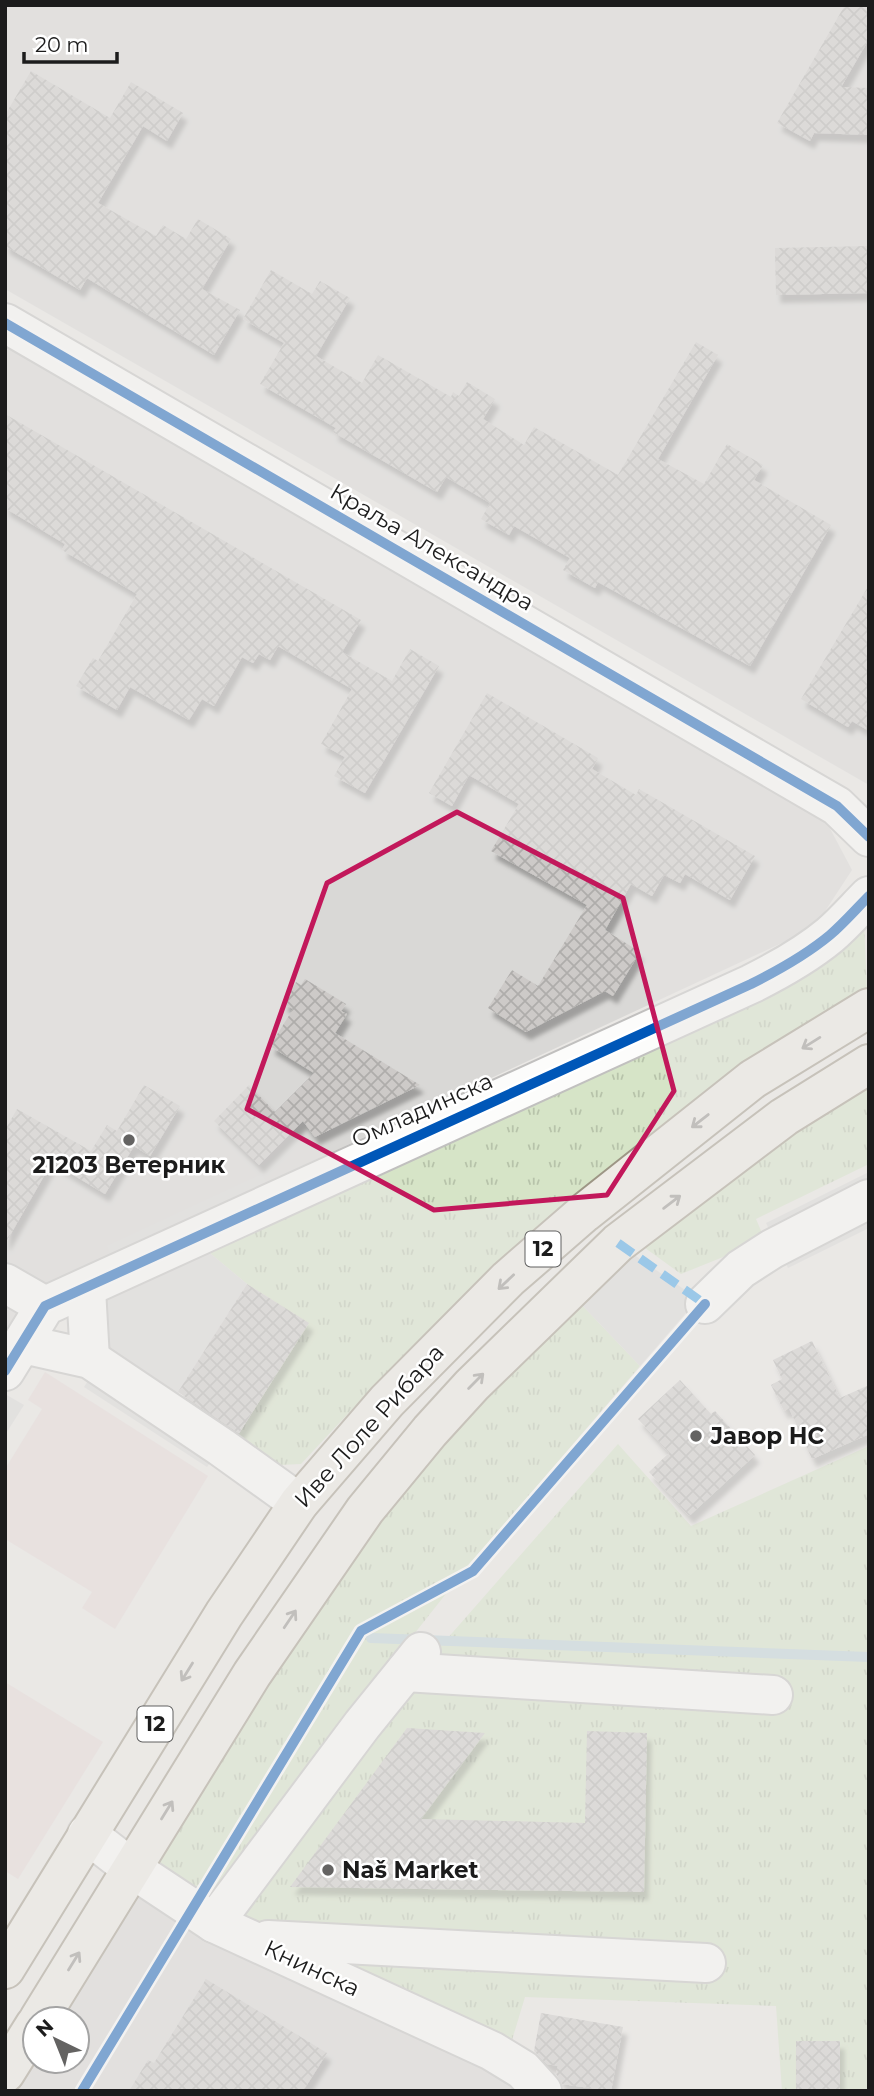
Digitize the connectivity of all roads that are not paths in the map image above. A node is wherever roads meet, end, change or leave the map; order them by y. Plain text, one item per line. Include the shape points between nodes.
1 (5, 323) edge
2 (853, 808) edge
3 (869, 837) edge
4 (869, 896) edge
5 (869, 1008) edge
6 (869, 1064) edge
7 (869, 1199) edge
8 (5, 1283) edge
9 (86, 1289) junction
10 (705, 1304) dead end
11 (45, 1306) junction
12 (14, 1357) edge
13 (90, 1359) junction
14 (299, 1503) junction
15 (774, 1695) dead end
16 (87, 1834) junction
17 (131, 1868) junction
18 (214, 1923) junction
19 (248, 1939) junction
20 (706, 1963) dead end
21 (5, 1969) edge
22 (48, 2005) edge
23 (21, 2047) edge
24 (5, 2073) edge
25 (542, 2091) edge

1 - 2 street, Краља Александра
2 - 3 street, Краља Александра
4 - 9 street, Омладинска via 831,934 771,974
5 -> 14 main road, Иве Лоле Рибара / 12 via 753,1079 584,1213 436,1349
17 -> 6 main road, 12 via 252,1674 365,1510 472,1385 618,1244 784,1117
7 - 10 street via 772,1249 741,1269
8 - 11 street
9 - 11 street, Омладинска
9 - 13 street
11 - 12 street
12 - 13 street
13 - 14 street
14 -> 16 main road, Иве Лоле Рибара / 12 via 223,1614
15 - 18 street via 413,1662
16 - 17 street, Книнска
16 - 21 main road, Иве Лоле Рибара / 12
17 - 18 street, Книнска
22 -> 17 main road, 12
18 - 19 street, Книнска
19 - 20 street
19 - 25 street, Книнска via 492,2051 523,2070
23 - 24 main road

